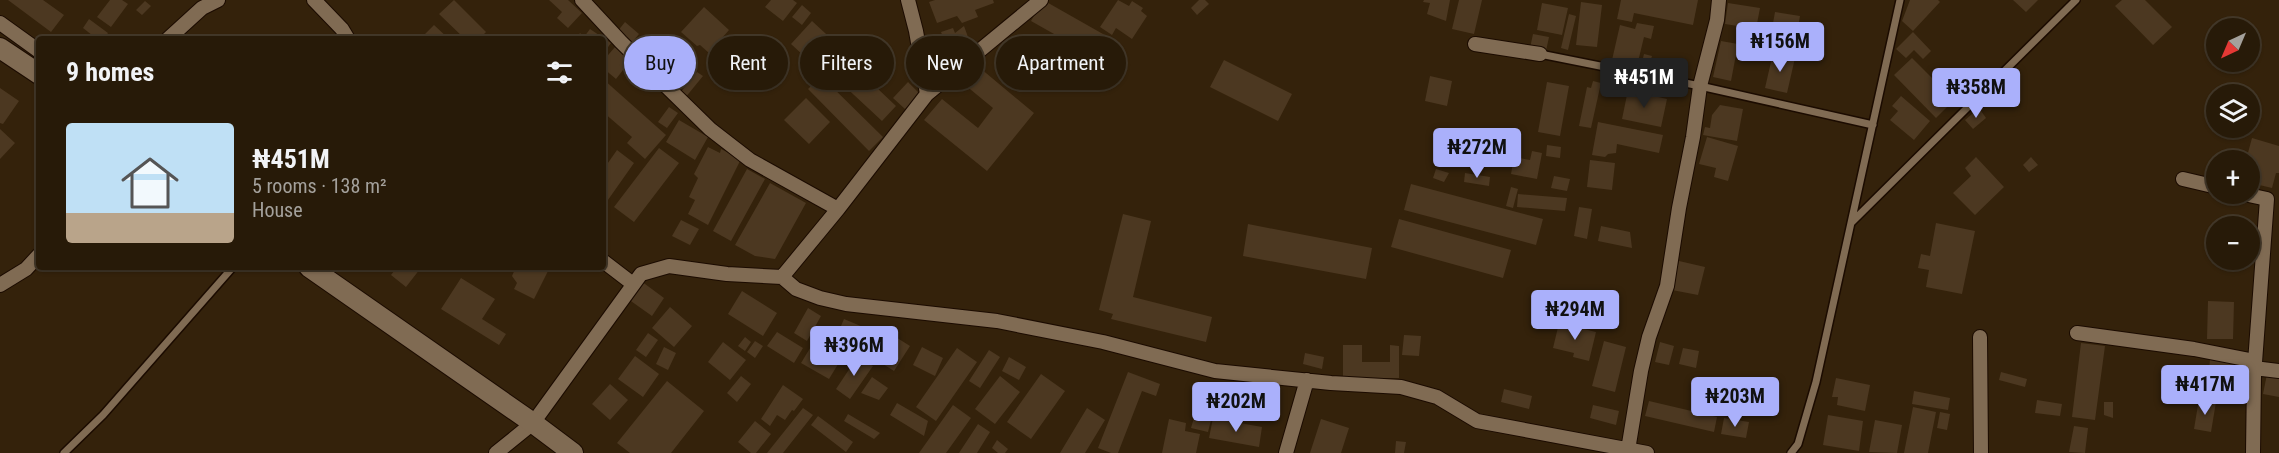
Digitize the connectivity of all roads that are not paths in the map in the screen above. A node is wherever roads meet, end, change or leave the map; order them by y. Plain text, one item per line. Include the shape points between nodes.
1 (218, 0) edge
2 (314, 0) edge
3 (582, 0) edge
4 (908, 0) edge
5 (1041, 0) edge
6 (1719, 0) edge
7 (1900, 0) edge
8 (2076, 0) edge
9 (199, 4) edge
10 (0, 23) edge
11 (171, 36) edge
12 (346, 36) edge
13 (1475, 44) dead end
14 (0, 48) edge
15 (36, 49) edge
16 (1540, 54) joint
17 (36, 73) edge
18 (1700, 86) junction
19 (927, 94) junction
20 (1873, 125) junction
21 (2183, 179) dead end
22 (2206, 184) edge
23 (2260, 197) edge
24 (838, 210) junction
25 (1851, 224) junction
26 (36, 258) edge
27 (606, 263) edge
28 (230, 270) edge
29 (313, 270) edge
30 (782, 277) junction
31 (633, 284) junction
32 (0, 285) edge
33 (2077, 333) dead end
34 (1980, 337) dead end
35 (2255, 364) junction
36 (2279, 371) edge
37 (1307, 380) junction
38 (533, 423) junction
39 (1628, 450) junction
40 (64, 453) edge
41 (496, 453) edge
42 (573, 453) edge
43 (1286, 453) edge
44 (1647, 453) edge
45 (1791, 453) edge
46 (1981, 453) edge
47 (2253, 453) edge

1 - 9 street
2 - 12 street
3 - 24 street via 710,129 750,160
4 - 19 street
5 - 19 street
6 - 18 street
7 - 20 lane
8 - 25 lane
9 - 11 street
10 - 15 street
13 - 16 street
14 - 17 main road
16 - 18 lane
18 - 20 lane
18 - 39 street via 1667,286 1641,370
19 - 24 street
20 - 25 lane
21 - 22 street
23 - 35 street via 2267,199
24 - 30 street
25 - 45 lane via 1816,382 1798,444
26 - 32 street
27 - 31 street
28 - 40 lane via 103,415
29 - 38 main road
30 - 31 street via 669,266 641,274
30 - 37 street via 796,289 846,304 997,321 1103,342 1215,371
31 - 38 street
33 - 35 street via 2194,349
34 - 46 street
35 - 36 street
35 - 47 street
37 - 39 street via 1401,387 1437,397 1477,422
37 - 43 street
38 - 41 street
38 - 42 main road
39 - 44 street

